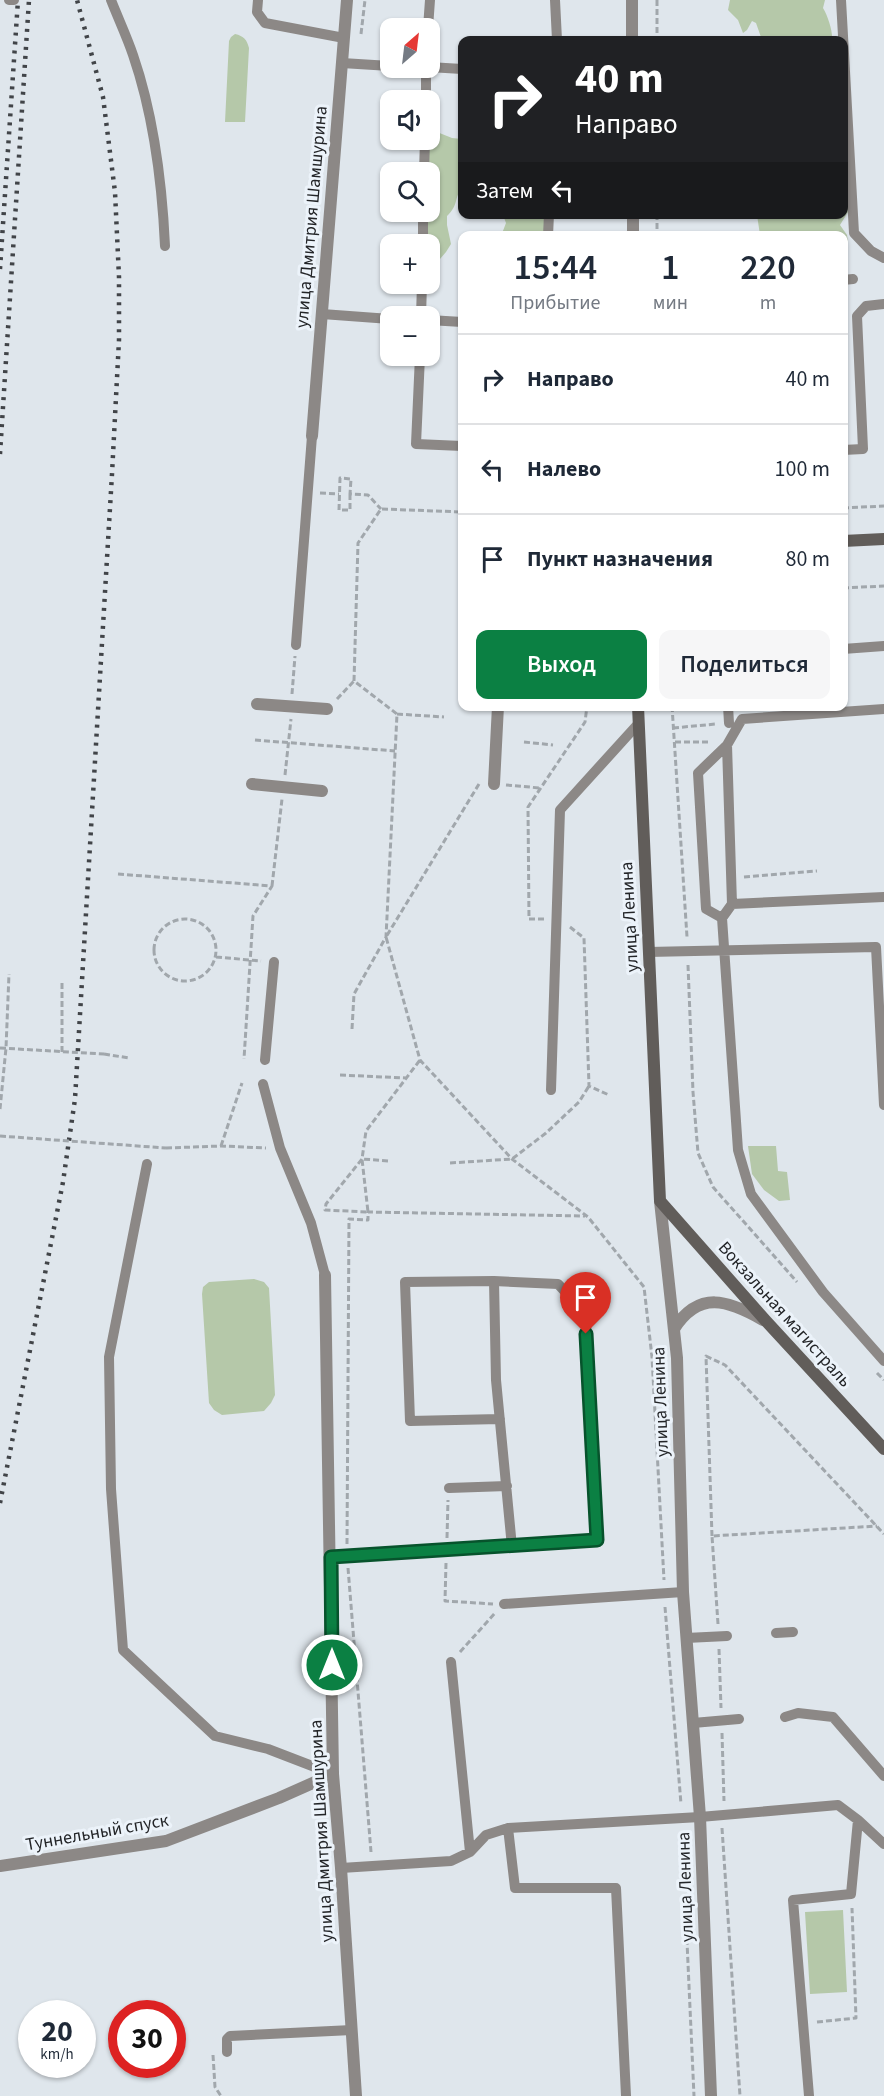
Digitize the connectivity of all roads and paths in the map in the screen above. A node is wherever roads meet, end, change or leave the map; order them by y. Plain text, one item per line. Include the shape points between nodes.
1 (9, 0) edge
2 (14, 0) edge
3 (111, 0) edge
4 (258, 0) edge
5 (347, 0) edge
6 (430, 0) edge
7 (555, 0) edge
8 (632, 0) edge
9 (657, 0) edge
10 (841, 0) edge
11 (429, 18) edge
12 (557, 36) edge
13 (632, 36) edge
14 (657, 36) edge
15 (843, 36) edge
16 (344, 38) junction
17 (342, 63) junction
18 (380, 65) edge
19 (440, 68) edge
20 (458, 69) edge
21 (848, 125) edge
22 (165, 246) dead end
23 (884, 258) edge
24 (884, 304) edge
25 (322, 314) junction
26 (380, 318) edge
27 (440, 321) edge
28 (458, 322) edge
29 (420, 366) edge
30 (312, 436) joint
31 (458, 446) edge
32 (848, 450) edge
33 (316, 493) dead end
34 (339, 494) junction
35 (350, 494) junction
36 (884, 506) edge
37 (848, 508) edge
38 (381, 509) junction
39 (458, 512) edge
40 (884, 539) edge
41 (848, 542) edge
42 (884, 586) edge
43 (848, 588) edge
44 (296, 645) joint
45 (884, 646) edge
46 (848, 649) edge
47 (354, 681) junction
48 (292, 699) dead end
49 (257, 704) dead end
50 (327, 709) joint
51 (884, 709) edge
52 (291, 710) dead end
53 (498, 711) edge
54 (586, 711) edge
55 (638, 711) edge
56 (672, 711) edge
57 (728, 711) edge
58 (397, 714) junction
59 (444, 717) dead end
60 (729, 723) joint
61 (638, 724) junction
62 (673, 729) junction
63 (255, 740) dead end
64 (289, 742) junction
65 (524, 742) dead end
66 (674, 742) junction
67 (722, 743) junction
68 (553, 745) dead end
69 (395, 751) junction
70 (285, 776) dead end
71 (480, 783) dead end
72 (252, 784) dead end
73 (494, 784) dead end
74 (508, 785) dead end
75 (540, 788) junction
76 (322, 791) dead end
77 (282, 798) dead end
78 (816, 871) dead end
79 (118, 874) dead end
80 (754, 876) dead end
81 (272, 886) junction
82 (884, 897) edge
83 (732, 904) junction
84 (722, 918) junction
85 (542, 919) dead end
86 (568, 925) dead end
87 (386, 937) junction
88 (724, 950) junction
89 (688, 951) junction
90 (648, 952) junction
91 (216, 957) junction
92 (250, 960) junction
93 (274, 962) joint
94 (9, 974) dead end
95 (62, 981) dead end
96 (352, 1029) dead end
97 (0, 1048) edge
98 (6, 1048) junction
99 (62, 1052) junction
100 (129, 1058) dead end
101 (244, 1059) dead end
102 (265, 1060) dead end
103 (420, 1060) junction
104 (340, 1075) dead end
105 (406, 1078) junction
106 (242, 1083) dead end
107 (263, 1084) dead end
108 (589, 1086) junction
109 (551, 1090) dead end
110 (609, 1095) dead end
111 (884, 1105) edge
112 (0, 1110) edge
113 (0, 1136) edge
114 (221, 1146) junction
115 (280, 1148) junction
116 (512, 1159) junction
117 (362, 1160) junction
118 (388, 1161) dead end
119 (450, 1163) dead end
120 (147, 1164) dead end
121 (712, 1187) dead end
122 (660, 1201) junction
123 (368, 1212) junction
124 (588, 1216) junction
125 (347, 1253) dead end
126 (325, 1275) joint
127 (494, 1281) junction
128 (766, 1321) junction
129 (674, 1329) junction
130 (884, 1361) edge
131 (500, 1419) junction
132 (884, 1449) edge
133 (507, 1486) junction
134 (449, 1488) dead end
135 (877, 1526) junction
136 (884, 1534) edge
137 (712, 1536) junction
138 (512, 1546) junction
139 (331, 1557) junction
140 (683, 1592) junction
141 (664, 1593) junction
142 (504, 1604) joint
143 (793, 1632) dead end
144 (776, 1633) dead end
145 (723, 1636) junction
146 (686, 1638) junction
147 (451, 1662) joint
148 (785, 1717) dead end
149 (739, 1719) dead end
150 (722, 1721) junction
151 (693, 1723) junction
152 (333, 1774) junction
153 (884, 1776) edge
154 (721, 1815) junction
155 (700, 1817) junction
156 (682, 1818) junction
157 (858, 1820) junction
158 (508, 1828) junction
159 (884, 1844) edge
160 (470, 1852) junction
161 (0, 1866) edge
162 (341, 1868) junction
163 (851, 1894) junction
164 (803, 2023) junction
165 (352, 2030) junction
166 (227, 2047) joint
167 (221, 2096) edge
168 (356, 2096) edge
169 (626, 2096) edge
170 (694, 2096) edge
171 (711, 2096) edge
172 (740, 2096) edge
173 (809, 2096) edge

1 - 2 lane
3 - 22 lane via 134,56 153,131
4 - 16 lane via 257,12 265,24
5 - 16 street, улица Дмитрия Шамшурина
6 - 11 lane
7 - 12 lane
8 - 13 street
9 - 14 path
10 - 15 lane
16 - 17 street, улица Дмитрия Шамшурина
17 - 18 lane
17 - 25 street, улица Дмитрия Шамшурина
19 - 20 lane
21 - 23 lane via 854,233
24 - 32 lane via 866,306 857,316 864,449
25 - 26 lane
25 - 30 street, улица Дмитрия Шамшурина
27 - 28 lane
29 - 31 lane via 416,444
30 - 44 lane
33 - 34 path
34 - 35 path via 339,510 350,510
34 - 35 path via 339,478 351,478
35 - 38 path via 368,495
36 - 37 path
38 - 39 path
38 - 47 path via 358,543
40 - 41 main road
42 - 43 path
44 - 48 path
45 - 46 lane
47 - 50 path
47 - 58 path
49 - 50 street, bridge
51 - 67 lane via 742,719
52 - 64 path
53 - 73 street
54 - 75 path via 585,722
55 - 61 main road, улица Ленина
56 - 62 path
57 - 60 lane
58 - 59 path
58 - 69 path
60 - 62 path
61 - 90 main road, улица Ленина
61 - 109 lane via 560,810
62 - 66 path
63 - 64 path
64 - 69 path
64 - 70 path
65 - 68 path
66 - 67 path
66 - 89 path
67 - 83 lane
67 - 84 lane via 698,772 706,909
69 - 87 path
71 - 87 path
72 - 76 street, bridge
74 - 75 path
75 - 85 path via 528,807 529,919
77 - 81 path
78 - 80 path
79 - 81 path
81 - 92 path via 253,915
82 - 83 lane
83 - 84 lane
84 - 88 lane
86 - 108 path via 584,938
87 - 96 path via 354,994
87 - 103 path
88 - 89 lane
88 - 111 lane via 876,947
88 - 130 lane via 738,1150 751,1194 823,1292
89 - 90 lane
89 - 121 path via 698,1153
90 - 122 main road, улица Ленина
91 - 91 path via 201,978 179,981 158,967 153,951 162,928 179,919 190,919 213,936
91 - 92 path
92 - 93 path
92 - 101 path
93 - 102 lane
94 - 98 path
95 - 99 path
97 - 98 path, bridge
98 - 99 path, bridge
98 - 112 path
99 - 100 path, bridge
103 - 105 path
103 - 116 path
104 - 105 path
105 - 117 path via 366,1131
106 - 114 path
107 - 115 lane
108 - 110 path
108 - 116 path via 546,1133
113 - 114 path, bridge via 166,1148
114 - 115 path
115 - 126 lane via 311,1223
116 - 119 path
116 - 124 path
117 - 118 path
117 - 123 path
117 - 123 path via 325,1210
120 - 152 lane via 110,1357 111,1489 123,1650 215,1736 268,1749
122 - 128 main road, Вокзальная магистраль
122 - 129 street, улица Ленина
123 - 124 path
123 - 125 path via 368,1220 349,1219
124 - 141 path via 644,1287 652,1357
126 - 139 street, улица Дмитрия Шамшурина
127 - 131 lane
127 - 131 lane via 405,1282 410,1421
127 - 138 lane via 558,1284 587,1315 597,1540
128 - 129 street via 722,1302 704,1303 689,1310
128 - 132 main road, Вокзальная магистраль
129 - 140 street, улица Ленина
131 - 133 lane
133 - 134 lane
133 - 138 lane
135 - 136 path
135 - 137 path
135 - 137 path via 725,1365 706,1356
137 - 145 path
138 - 139 lane
139 - 152 street, улица Дмитрия Шамшурина
140 - 141 lane
140 - 146 street, улица Ленина
141 - 142 lane
141 - 156 path
142 - 147 path
143 - 144 lane
145 - 146 lane
145 - 150 path
146 - 151 street, улица Ленина
147 - 160 lane
148 - 153 lane via 798,1713 833,1717
149 - 150 lane
150 - 151 lane
150 - 154 path
151 - 155 street, улица Ленина
152 - 161 street, Туннельный спуск via 166,1841
152 - 162 street, улица Дмитрия Шамшурина
154 - 155 lane
154 - 157 lane via 838,1805
154 - 172 path
155 - 156 lane
155 - 171 street, улица Ленина
156 - 158 lane
156 - 170 path
157 - 159 lane
157 - 163 lane
158 - 160 lane via 486,1835
158 - 169 lane via 515,1888 616,1887
160 - 162 lane via 451,1861
162 - 165 street, улица Дмитрия Шамшурина
163 - 164 path via 856,2018
163 - 164 lane via 793,1900
164 - 173 lane
165 - 166 lane via 230,2036
165 - 168 street, улица Дмитрия Шамшурина
166 - 167 path via 213,2045 215,2087

